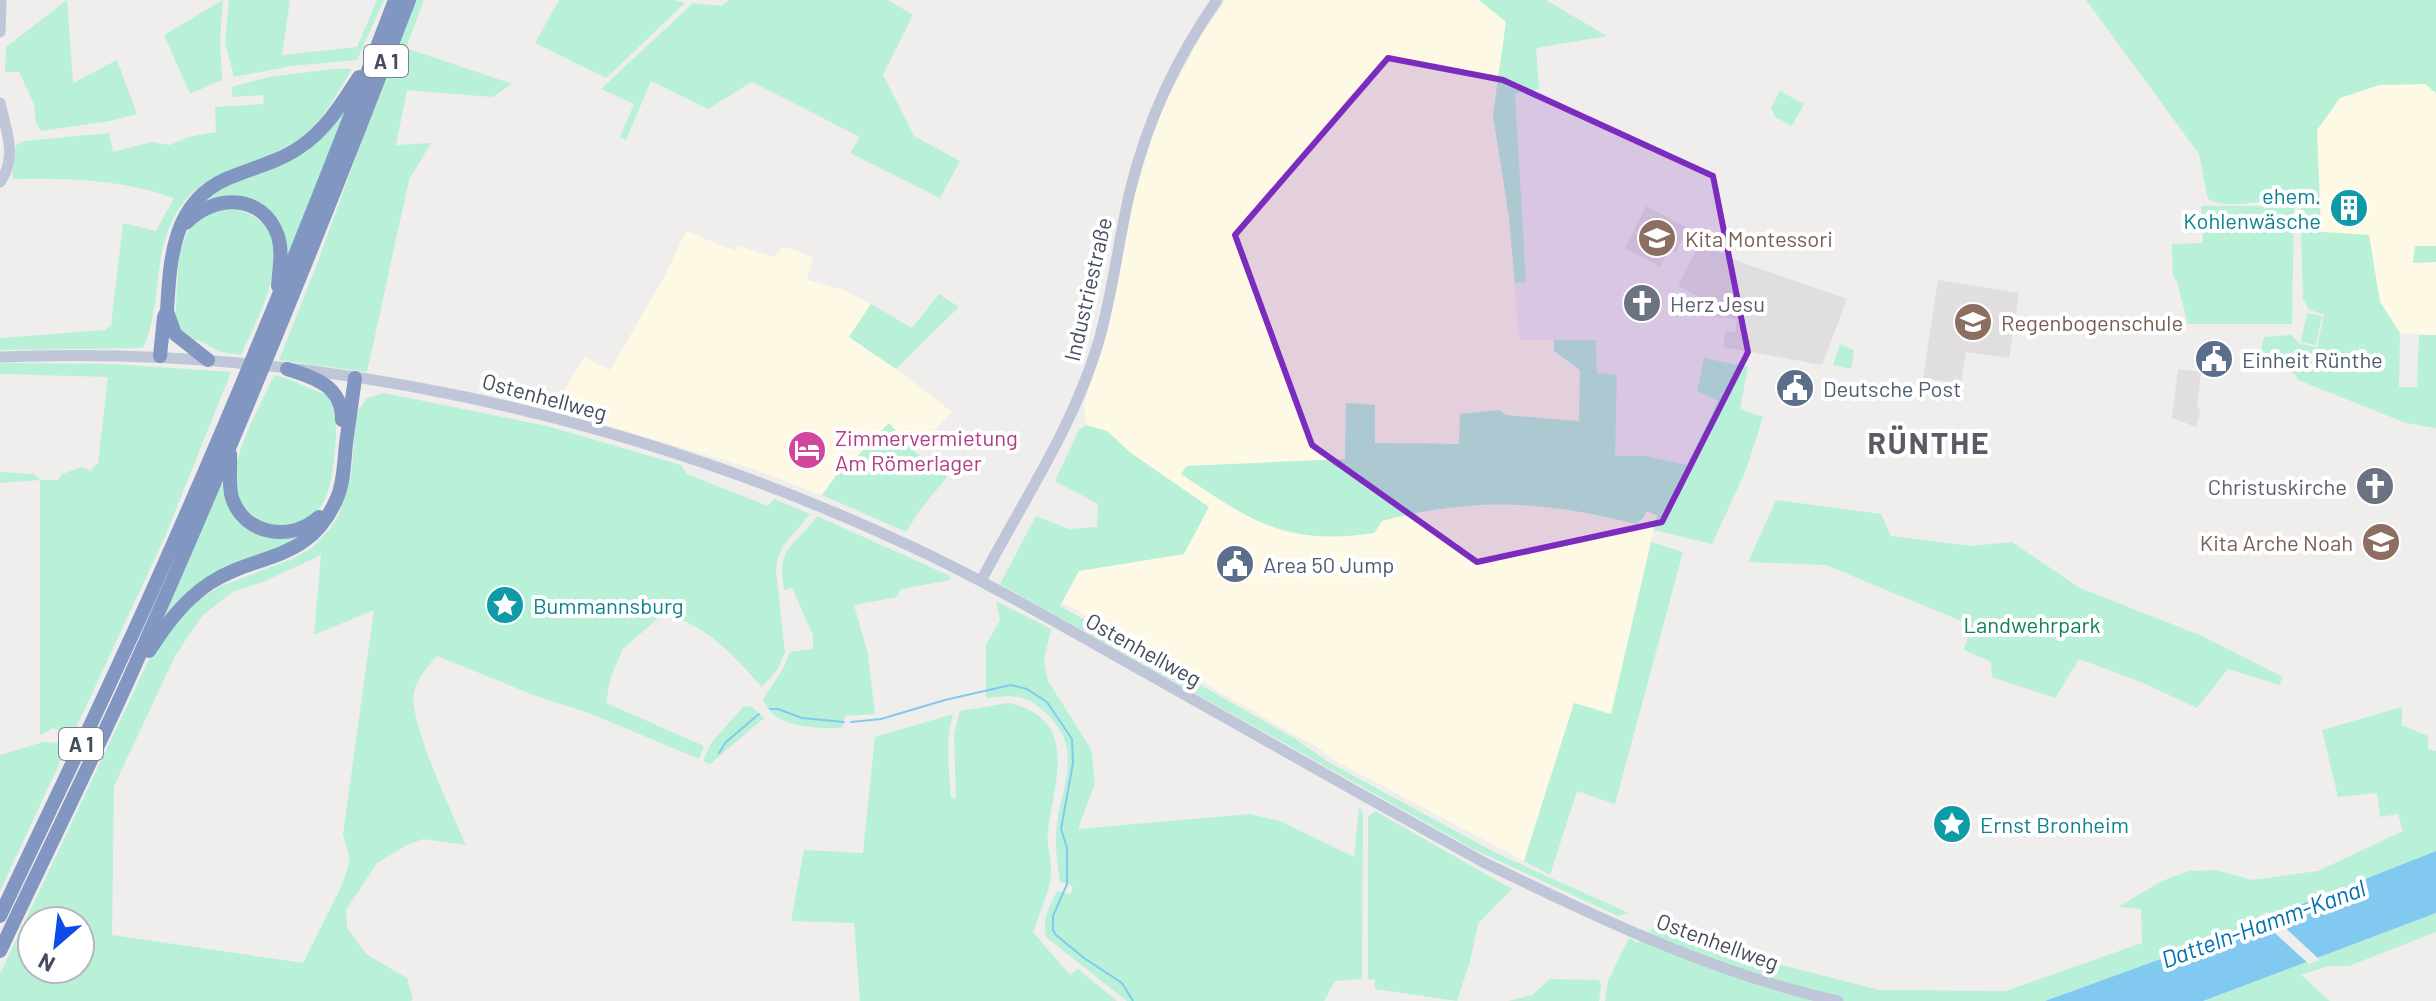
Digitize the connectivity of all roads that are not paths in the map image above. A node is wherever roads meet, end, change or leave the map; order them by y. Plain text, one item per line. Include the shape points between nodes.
1 (1, 0) edge
2 (395, 0) edge
3 (409, 0) edge
4 (1217, 0) edge
5 (0, 32) edge
6 (373, 57) junction
7 (0, 103) edge
8 (0, 182) edge
9 (178, 232) junction
10 (278, 299) junction
11 (167, 311) junction
12 (171, 329) junction
13 (166, 356) junction
14 (0, 357) edge
15 (208, 360) junction
16 (285, 369) junction
17 (352, 377) junction
18 (342, 404) junction
19 (229, 449) junction
20 (981, 581) junction
21 (126, 684) junction
22 (0, 916) edge
23 (0, 951) edge
24 (1838, 1001) edge

1 - 5 main road
2 - 6 highway, A 1
3 - 19 highway, A 1
4 - 20 main road, Industriestraße via 1160,99 1143,143 1109,304 1083,389
6 - 9 highway via 334,115 308,142 207,191 188,210
6 - 10 highway, A 1
7 - 8 main road via 10,150
9 - 10 highway via 195,214 221,202 259,211 273,226 281,248
9 - 11 highway
10 - 22 highway, A 1 via 140,617
11 - 12 highway
11 - 13 highway
12 - 13 highway
12 - 15 highway
13 - 14 main road, Ostenhellweg
13 - 15 main road, Ostenhellweg
15 - 16 main road, Ostenhellweg
16 - 17 main road, Ostenhellweg
16 - 18 highway via 327,386
17 - 18 highway
17 - 20 main road, Ostenhellweg via 490,401 690,458 826,509
17 - 21 highway via 341,486 326,519 286,553 220,577 200,590 177,611
18 - 19 highway via 335,487 318,518 298,531 269,532 241,514 230,489
19 - 21 highway, A 1
20 - 24 main road, Ostenhellweg via 1495,868 1718,965
21 - 23 highway, A 1

